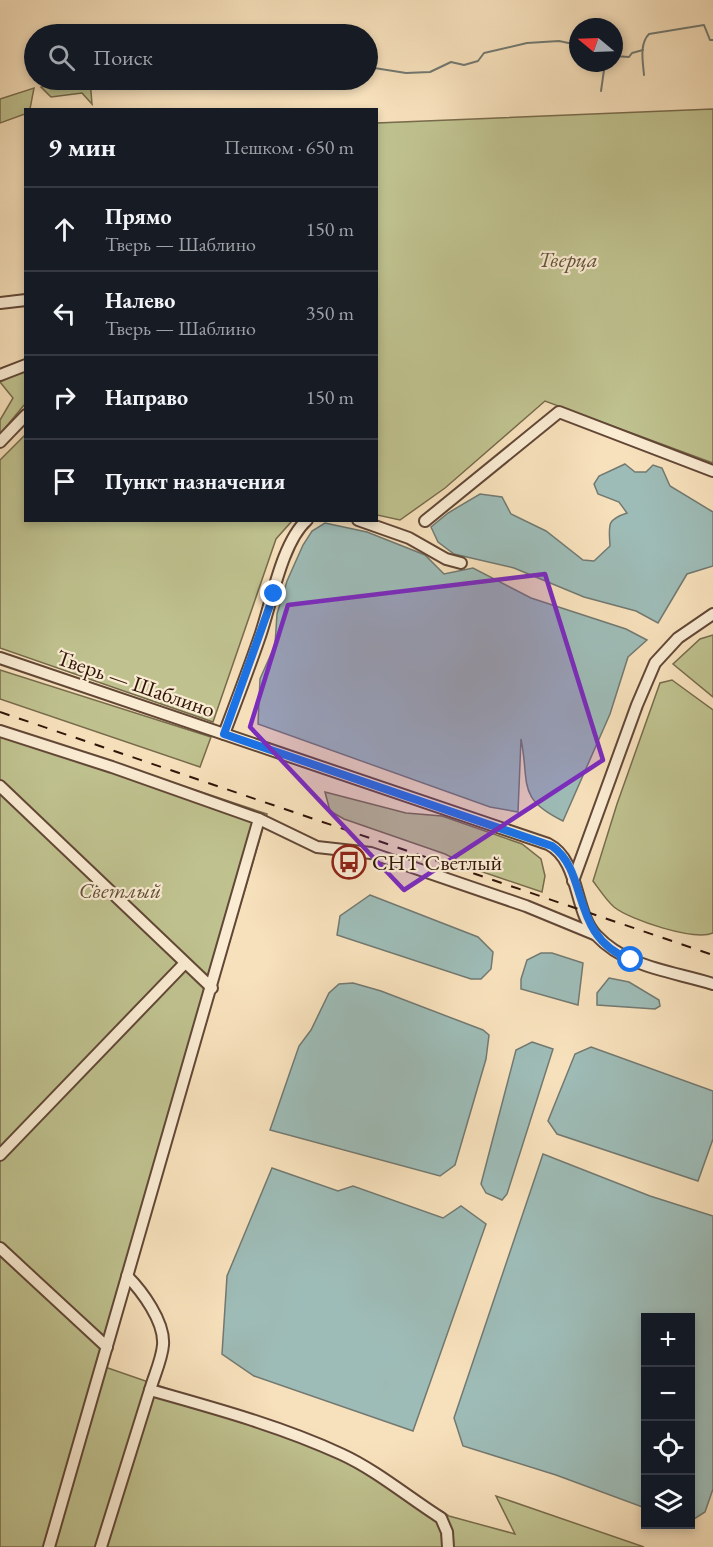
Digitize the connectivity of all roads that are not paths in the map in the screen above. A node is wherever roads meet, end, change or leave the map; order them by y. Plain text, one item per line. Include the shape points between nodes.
1 (24, 300) edge
2 (0, 303) edge
3 (24, 366) edge
4 (0, 375) edge
5 (24, 417) edge
6 (0, 442) edge
7 (713, 471) edge
8 (425, 521) dead end
9 (305, 522) edge
10 (364, 522) edge
11 (460, 563) dead end
12 (713, 614) edge
13 (0, 658) edge
14 (0, 731) edge
15 (224, 734) junction
16 (0, 786) edge
17 (259, 819) junction
18 (573, 881) junction
19 (594, 934) junction
20 (185, 963) junction
21 (713, 984) edge
22 (212, 988) junction
23 (0, 1155) edge
24 (0, 1248) edge
25 (127, 1276) junction
26 (107, 1347) junction
27 (150, 1390) junction
28 (49, 1547) edge
29 (101, 1547) edge
30 (448, 1547) edge

1 - 2 street
3 - 4 street
5 - 6 street
7 - 8 street via 559,412
9 - 15 street via 285,558
10 - 11 street via 409,538
12 - 18 street via 663,652 646,680
13 - 15 street, Тверь — Шаблино
14 - 17 street
15 - 18 street, Тверь — Шаблино via 548,844 561,855
16 - 20 street
17 - 19 street via 316,846 371,853 526,906
17 - 22 street
18 - 19 street, Тверь — Шаблино
19 - 21 street, Тверь — Шаблино via 624,958
20 - 22 street
20 - 23 street
22 - 25 street
24 - 26 street
25 - 26 street
25 - 27 street via 138,1286 160,1327 164,1344
26 - 28 street
27 - 29 street
27 - 30 street via 244,1418 340,1453 441,1518

